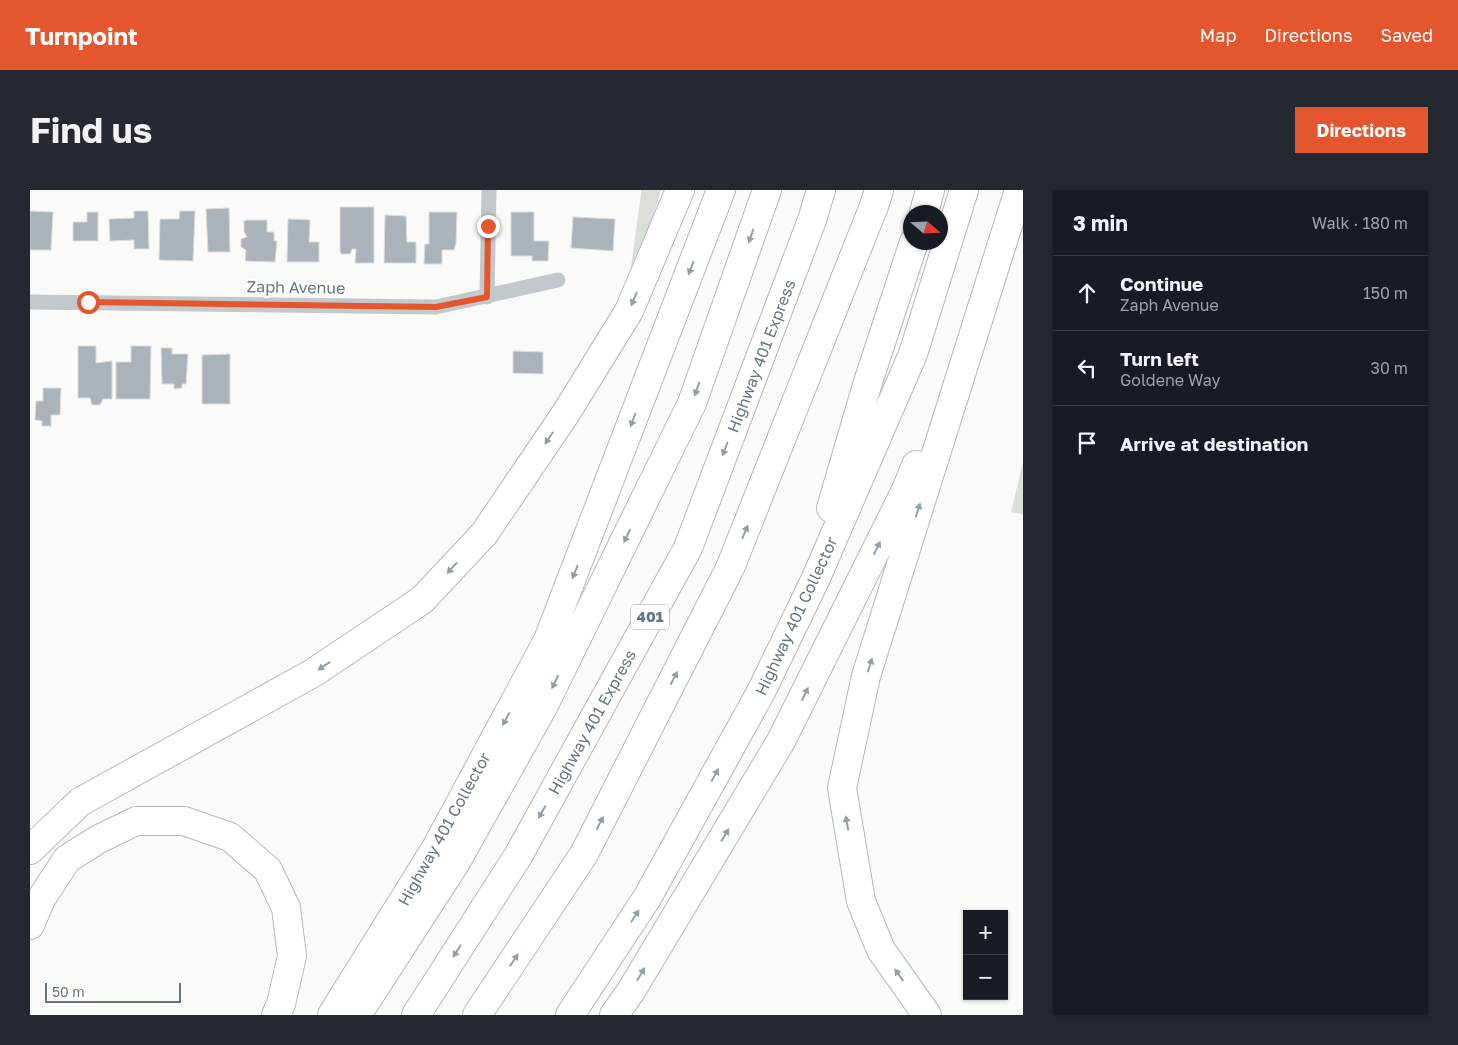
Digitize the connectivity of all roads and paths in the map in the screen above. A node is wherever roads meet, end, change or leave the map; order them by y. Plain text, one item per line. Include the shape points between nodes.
1 (489, 190) edge
2 (680, 190) edge
3 (721, 190) edge
4 (767, 190) edge
5 (821, 190) edge
6 (879, 190) edge
7 (930, 190) edge
8 (964, 190) edge
9 (1019, 190) edge
10 (926, 205) edge
11 (911, 250) edge
12 (991, 276) junction
13 (558, 280) dead end
14 (487, 297) junction
15 (30, 302) edge
16 (816, 578) junction
17 (30, 850) edge
18 (30, 925) edge
19 (276, 1015) edge
20 (332, 1015) edge
21 (357, 1015) edge
22 (416, 1015) edge
23 (477, 1015) edge
24 (570, 1015) edge
25 (614, 1015) edge
26 (927, 1015) edge

1 - 14 street
2 -> 17 highway via 629,311 566,412 484,534 422,600 313,672 80,802
3 -> 20 highway, Highway 401 Collector via 548,640 436,848
4 -> 21 highway via 692,403 543,707 456,862
5 -> 22 highway, Highway 401 Express / 401 via 688,548 518,856
23 -> 6 highway via 584,854 730,568
7 - 10 highway
8 - 16 highway, Highway 401 Collector via 913,354
9 - 12 highway
11 - 16 highway via 835,491
25 -> 12 highway via 781,741 906,490
26 -> 12 highway via 881,950 861,901 842,788 866,676
13 - 14 street, Zaph Avenue
14 - 15 street, Zaph Avenue via 436,307
24 -> 16 highway, Highway 401 Collector via 651,890 762,690
18 - 19 highway via 41,899 67,858 99,838 136,821 184,821 221,834 268,870 286,908 292,956

